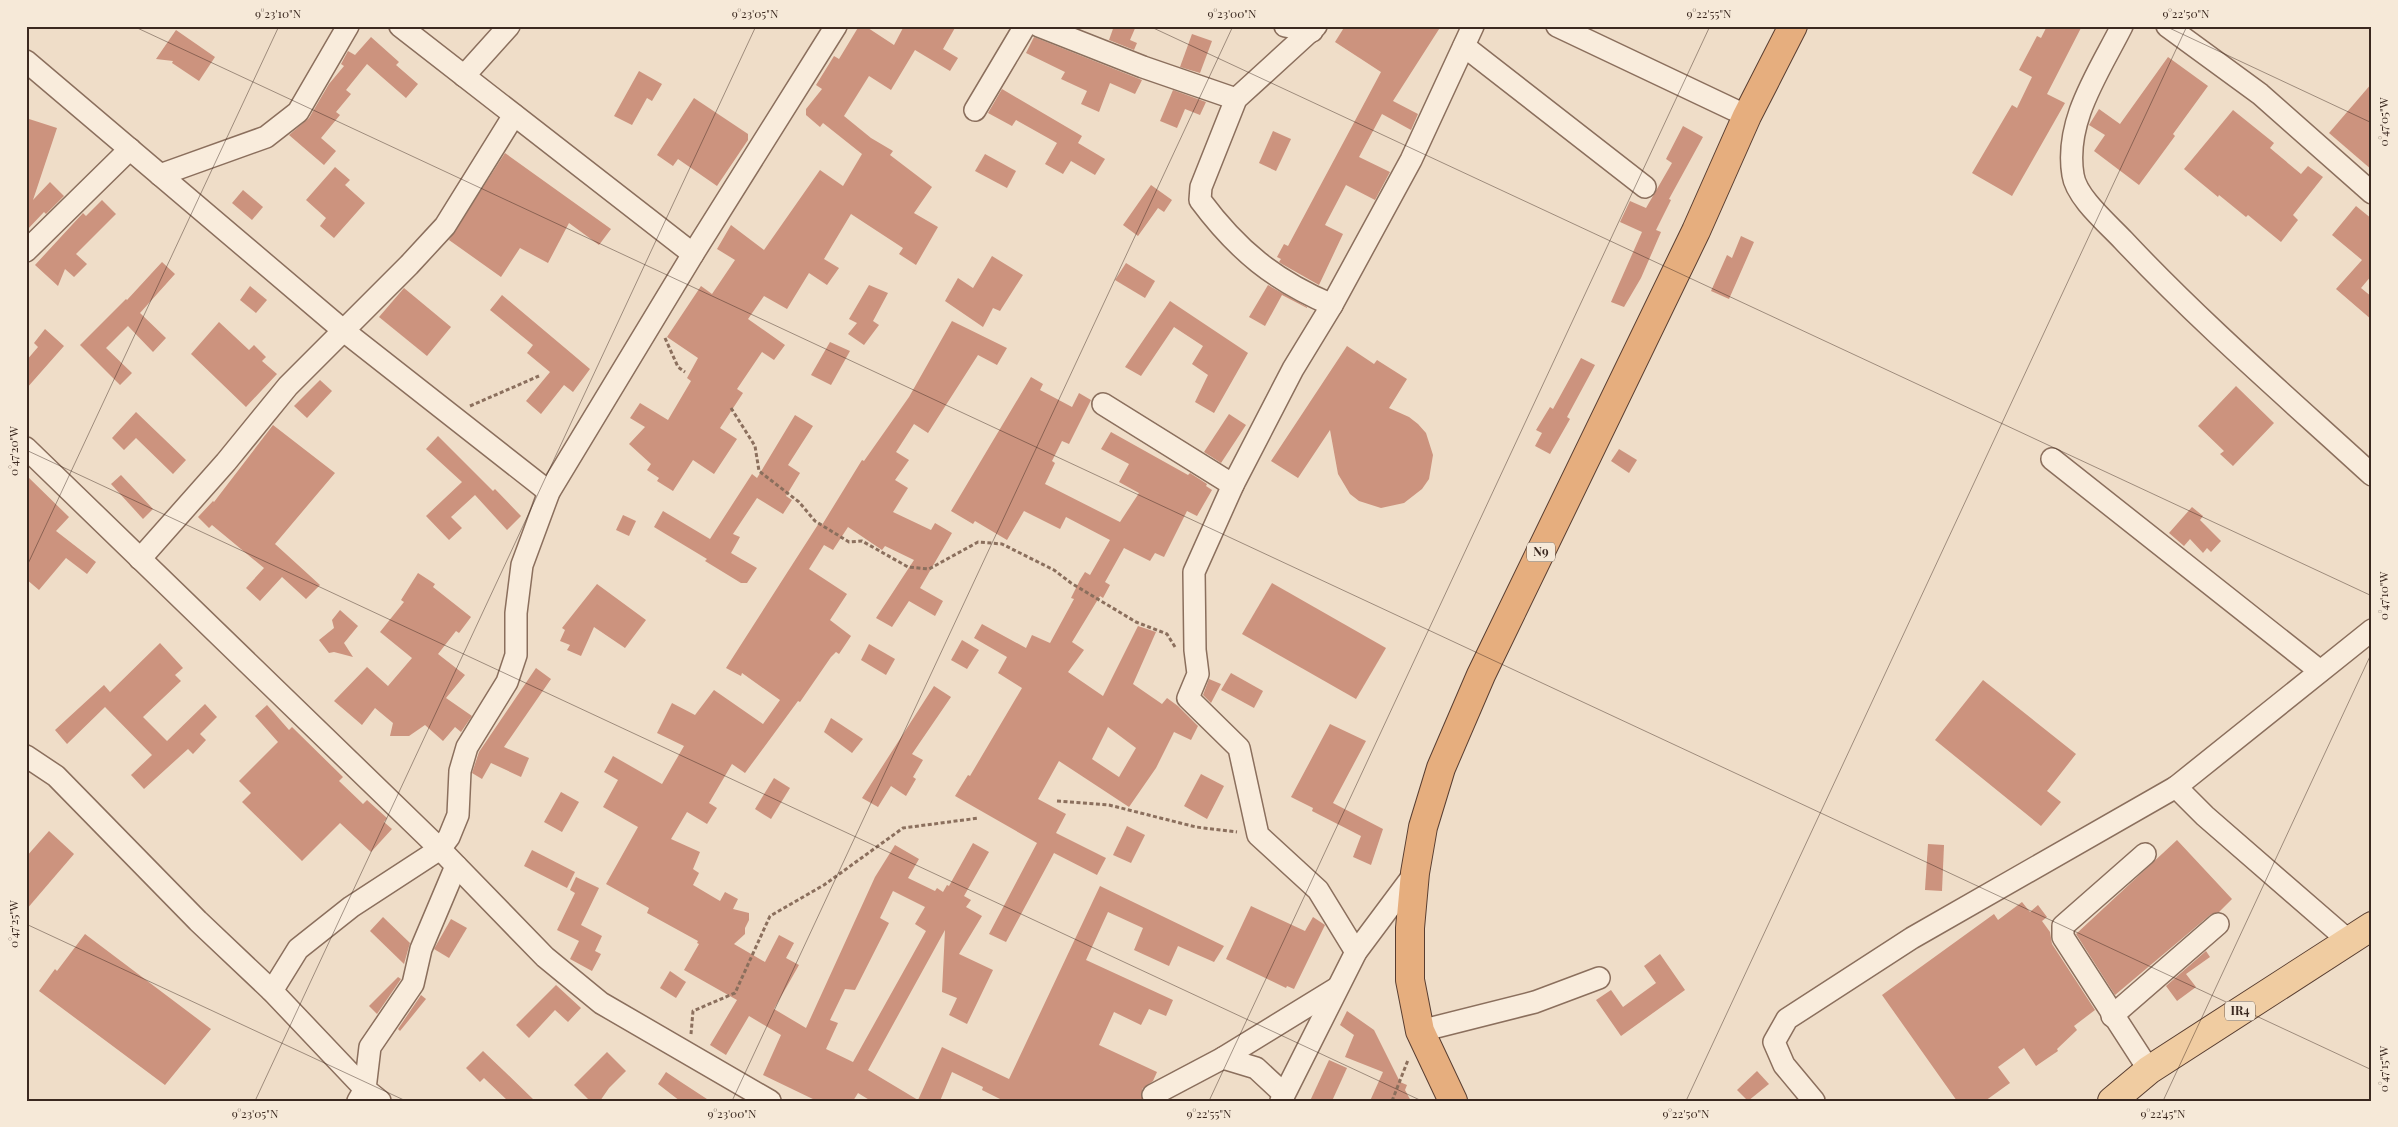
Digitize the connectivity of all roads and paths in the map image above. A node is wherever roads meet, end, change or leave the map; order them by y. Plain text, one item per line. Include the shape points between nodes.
1 (348, 26) edge
2 (400, 26) edge
3 (509, 26) edge
4 (836, 26) edge
5 (1025, 26) edge
6 (1039, 26) edge
7 (1285, 26) edge
8 (1473, 26) edge
9 (1557, 26) edge
10 (1793, 26) edge
11 (2122, 26) edge
12 (2167, 26) edge
13 (1314, 28) edge
14 (1464, 46) junction
15 (26, 61) edge
16 (464, 76) junction
17 (1236, 99) junction
18 (975, 110) dead end
19 (514, 115) junction
20 (1747, 116) junction
21 (130, 150) junction
22 (160, 176) junction
23 (1645, 188) dead end
24 (2372, 193) edge
25 (26, 251) edge
26 (693, 254) junction
27 (1332, 305) junction
28 (657, 313) junction
29 (344, 331) junction
30 (685, 372) dead end
31 (539, 376) dead end
32 (1103, 404) dead end
33 (731, 408) dead end
34 (449, 415) junction
35 (26, 448) edge
36 (2052, 459) dead end
37 (2372, 474) edge
38 (1233, 485) junction
39 (549, 492) junction
40 (140, 559) junction
41 (2372, 630) edge
42 (2320, 671) junction
43 (1198, 674) junction
44 (26, 756) edge
45 (2176, 786) junction
46 (1057, 801) dead end
47 (979, 818) dead end
48 (1258, 835) junction
49 (440, 849) junction
50 (2145, 854) dead end
51 (456, 866) junction
52 (1415, 874) junction
53 (2218, 924) dead end
54 (2372, 926) edge
55 (2349, 941) junction
56 (1356, 952) junction
57 (1598, 978) dead end
58 (1337, 988) junction
59 (272, 991) junction
60 (2112, 1016) junction
61 (1420, 1031) junction
62 (690, 1053) junction
63 (1223, 1058) junction
64 (738, 1081) junction
65 (2133, 1089) edge
66 (1153, 1095) dead end
67 (368, 1097) edge
68 (1283, 1097) edge
69 (745, 1101) edge
70 (770, 1101) edge
71 (1392, 1101) edge
72 (1453, 1101) edge
73 (1814, 1101) edge

1 - 22 street via 298,112 266,137
2 - 16 street
3 - 16 street
4 - 26 street
5 - 18 street
6 - 17 street
7 - 13 street
8 - 14 street
9 - 20 street
10 - 20 highway, N9
11 - 37 street via 2075,121 2071,147 2073,177 2087,202 2169,288
12 - 24 street via 2260,94
13 - 17 street
14 - 23 street
14 - 27 street via 1411,160
15 - 21 street
16 - 19 street
17 - 27 street via 1201,187 1200,200 1249,256 1289,284
19 - 26 street
19 - 29 street via 445,226
20 - 52 highway, N9 via 1696,231 1482,675 1441,768 1423,827
21 - 22 street
21 - 25 street
22 - 29 street
26 - 28 street
27 - 38 street via 1293,369
28 - 30 path via 668,350
28 - 39 street
29 - 34 street
29 - 40 street via 288,386
31 - 34 path
32 - 38 street
33 - 43 path via 755,446 759,471 799,502 815,521 849,542 862,541 908,567 929,569 978,542 1002,544 1054,570 1136,622 1167,634 1181,659
34 - 39 street
35 - 40 street
36 - 42 street
38 - 43 street via 1194,572
39 - 49 street via 522,565 516,613 516,655 507,682 467,747 460,771 458,815
40 - 49 street
41 - 42 street
42 - 45 street
43 - 48 street via 1188,698 1239,748
44 - 59 street via 56,776 198,921
45 - 55 street via 2205,816
45 - 73 street via 1912,938 1787,1019 1774,1042 1784,1066
46 - 48 path via 1109,805 1196,827
47 - 62 path via 903,828 824,885 770,916 735,993 693,1011
48 - 56 street via 1318,890
49 - 51 street
49 - 59 street via 351,908 298,949
50 - 60 street via 2063,926 2063,937
51 - 62 street via 545,957 601,1003
51 - 67 street via 421,949 413,984 370,1047
52 - 56 street
52 - 61 highway, N9 via 1410,980
53 - 60 street
54 - 55 main road, IR4
55 - 65 main road, IR4
56 - 58 street
57 - 61 street via 1535,1002
58 - 63 street
58 - 68 street
59 - 67 street
60 - 65 street
61 - 71 path
61 - 72 highway, N9
62 - 64 street
63 - 66 street
63 - 68 street via 1256,1068
64 - 69 street
64 - 70 street

